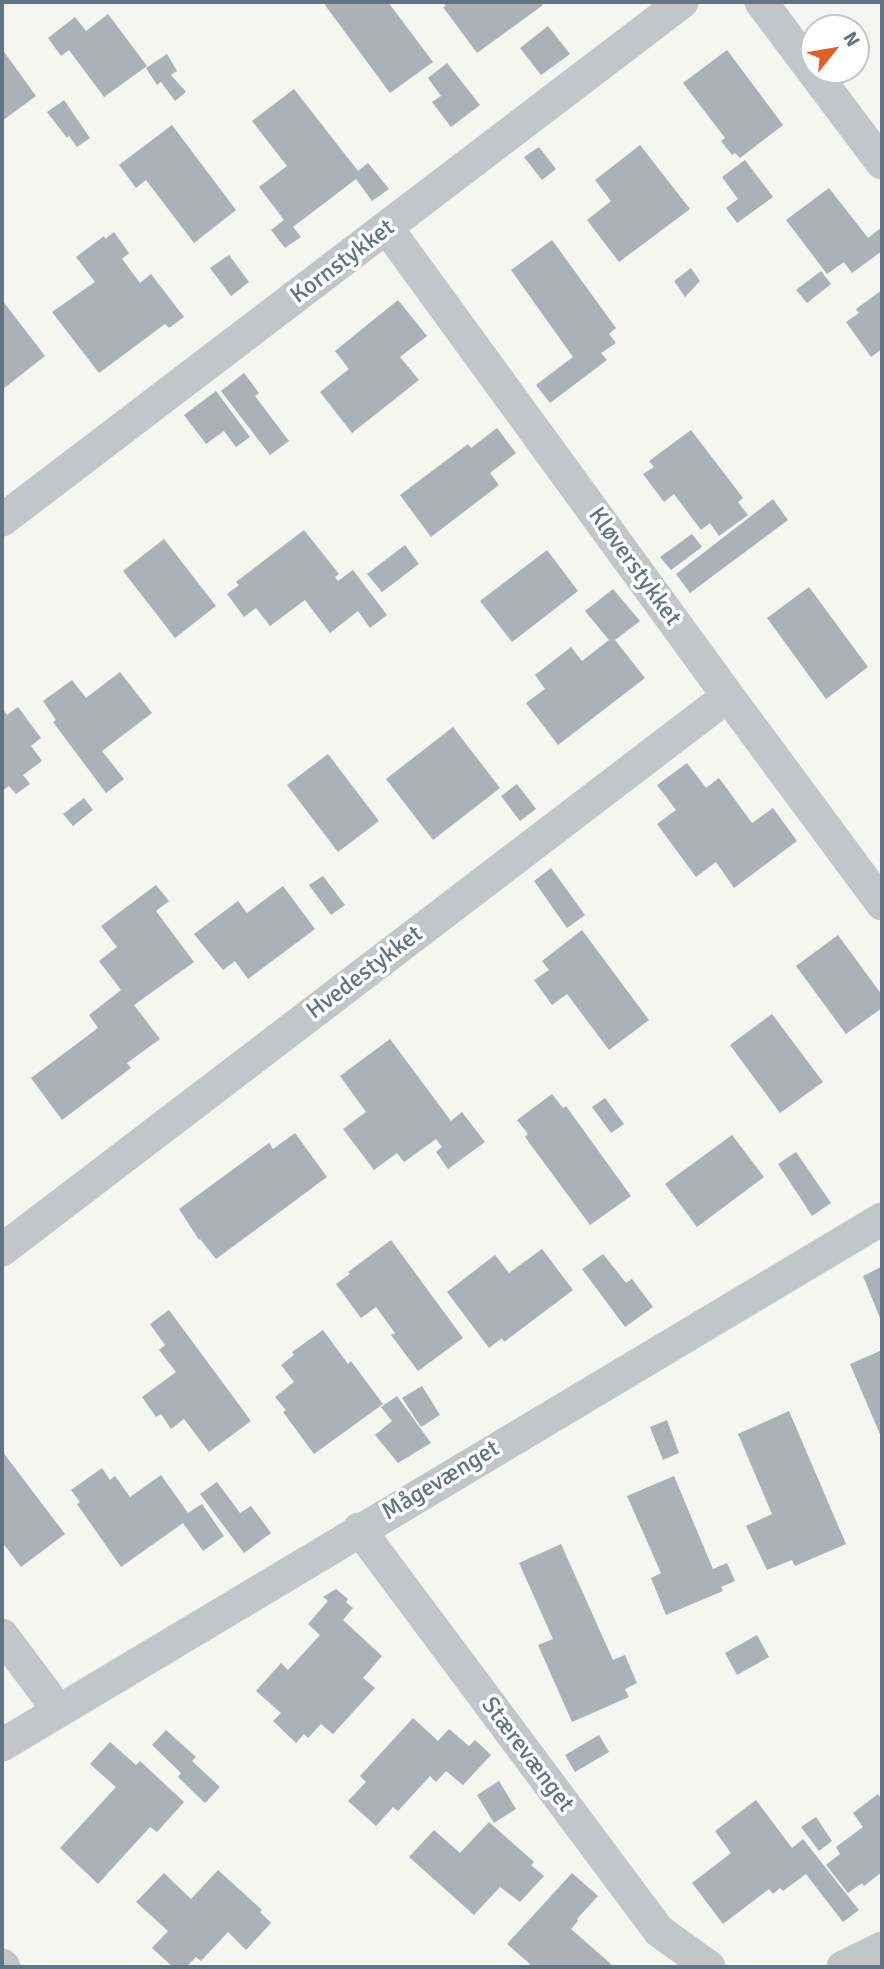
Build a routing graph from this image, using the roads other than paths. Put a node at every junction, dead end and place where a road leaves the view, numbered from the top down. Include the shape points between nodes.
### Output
1 (682, 2) edge
2 (761, 2) edge
3 (882, 163) edge
4 (387, 228) junction
5 (2, 520) edge
6 (727, 696) junction
7 (882, 904) edge
8 (882, 1219) edge
9 (2, 1250) edge
10 (359, 1529) junction
11 (2, 1635) edge
12 (59, 1712) junction
13 (2, 1745) edge
14 (882, 1948) edge
15 (709, 1967) edge
16 (843, 1967) edge

1 - 4 street, Kornstykket
2 - 3 street
4 - 5 street, Kornstykket
4 - 6 street, Kløverstykket
6 - 7 street, Kløverstykket
6 - 9 street, Hvedestykket
8 - 10 street, Mågevænget
10 - 12 street, Mågevænget
10 - 15 street, Stærevænget via 659,1931
11 - 12 street
12 - 13 street, Mågevænget
14 - 16 street

